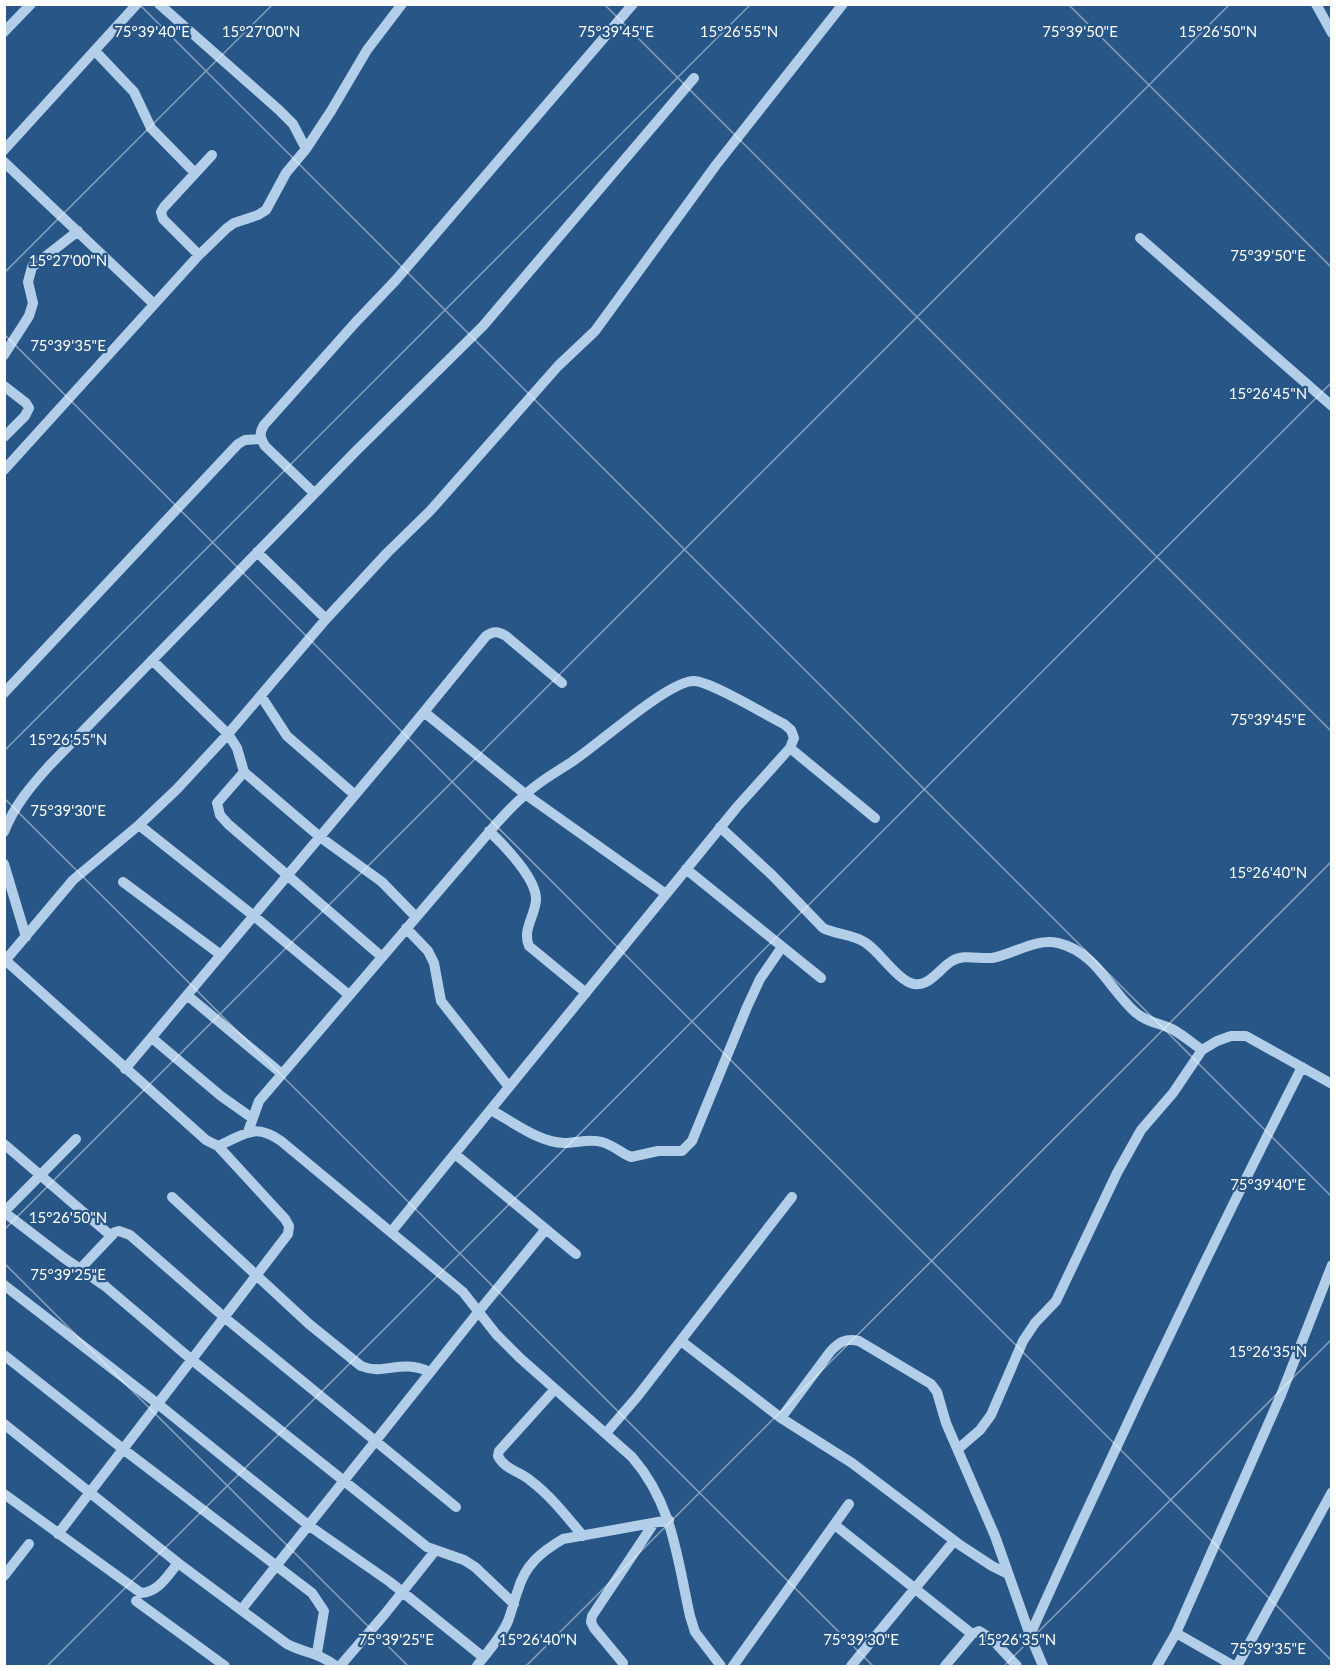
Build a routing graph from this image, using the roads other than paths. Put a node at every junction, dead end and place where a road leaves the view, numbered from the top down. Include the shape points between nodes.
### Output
1 (31, 4) edge
2 (137, 4) edge
3 (159, 4) edge
4 (402, 4) edge
5 (633, 4) edge
6 (843, 4) edge
7 (1316, 4) edge
8 (4, 32) edge
9 (1332, 33) edge
10 (95, 51) junction
11 (694, 78) dead end
12 (306, 149) junction
13 (4, 150) edge
14 (212, 154) dead end
15 (4, 162) edge
16 (195, 173) junction
17 (78, 231) junction
18 (1140, 238) dead end
19 (199, 255) junction
20 (154, 304) junction
21 (4, 356) edge
22 (4, 386) edge
23 (1332, 406) edge
24 (4, 437) edge
25 (260, 439) junction
26 (7, 462) edge
27 (314, 493) junction
28 (257, 552) junction
29 (326, 619) junction
30 (152, 660) junction
31 (562, 684) dead end
32 (4, 693) edge
33 (261, 696) junction
34 (424, 712) junction
35 (228, 734) junction
36 (790, 748) junction
37 (244, 772) junction
38 (525, 794) junction
39 (356, 795) junction
40 (875, 818) dead end
41 (139, 825) junction
42 (720, 827) junction
43 (489, 831) junction
44 (4, 832) edge
45 (320, 837) junction
46 (4, 864) edge
47 (687, 869) junction
48 (288, 875) junction
49 (123, 882) dead end
50 (666, 894) junction
51 (254, 916) junction
52 (416, 917) junction
53 (406, 928) junction
54 (26, 937) junction
55 (782, 946) junction
56 (221, 955) junction
57 (382, 957) junction
58 (5, 960) edge
59 (821, 978) dead end
60 (586, 993) junction
61 (187, 995) junction
62 (349, 995) junction
63 (152, 1038) junction
64 (1202, 1050) junction
65 (1302, 1067) junction
66 (125, 1069) junction
67 (282, 1074) junction
68 (1332, 1084) edge
69 (509, 1087) junction
70 (491, 1110) junction
71 (252, 1118) junction
72 (248, 1132) junction
73 (76, 1139) dead end
74 (4, 1144) edge
75 (218, 1146) junction
76 (455, 1154) junction
77 (40, 1176) junction
78 (172, 1197) dead end
79 (792, 1197) dead end
80 (4, 1212) edge
81 (546, 1229) junction
82 (391, 1232) junction
83 (110, 1235) junction
84 (576, 1254) dead end
85 (1332, 1265) edge
86 (80, 1269) junction
87 (257, 1275) junction
88 (4, 1285) edge
89 (479, 1311) junction
90 (224, 1317) junction
91 (681, 1341) junction
92 (4, 1355) edge
93 (192, 1360) junction
94 (430, 1372) junction
95 (555, 1389) junction
96 (158, 1404) junction
97 (781, 1418) junction
98 (4, 1424) edge
99 (606, 1433) junction
100 (376, 1440) junction
101 (123, 1449) junction
102 (958, 1449) junction
103 (343, 1482) junction
104 (90, 1492) junction
105 (1332, 1492) edge
106 (4, 1494) edge
107 (849, 1504) dead end
108 (456, 1507) dead end
109 (669, 1520) junction
110 (654, 1523) junction
111 (308, 1525) junction
112 (835, 1525) junction
113 (58, 1534) junction
114 (583, 1536) junction
115 (954, 1541) junction
116 (29, 1544) dead end
117 (435, 1551) junction
118 (178, 1563) junction
119 (276, 1566) junction
120 (1008, 1574) junction
121 (4, 1576) edge
122 (916, 1587) junction
123 (402, 1592) junction
124 (136, 1601) dead end
125 (514, 1604) junction
126 (241, 1610) junction
127 (1176, 1633) junction
128 (972, 1634) junction
129 (1030, 1635) junction
130 (321, 1659) edge
131 (480, 1662) edge
132 (623, 1663) dead end
133 (225, 1666) edge
134 (338, 1666) edge
135 (721, 1666) edge
136 (733, 1666) edge
137 (851, 1666) edge
138 (945, 1666) edge
139 (1017, 1666) edge
140 (1041, 1666) edge
141 (1157, 1666) edge
142 (1235, 1666) edge

1 - 8 street
2 - 10 street
3 - 12 street via 279,110 293,124
4 - 12 street via 367,50
5 - 25 street via 395,281 264,425
6 - 29 street via 716,165 596,332 558,366 430,511
7 - 9 street
10 - 13 street
10 - 16 street via 134,92 151,128
11 - 27 street via 483,326
12 - 19 street via 286,173 266,210 227,228
14 - 16 street
15 - 17 street
16 - 19 street via 161,212 163,219
17 - 20 street
17 - 21 street via 32,267 28,282 33,303
18 - 23 street
19 - 20 street
20 - 26 street
22 - 24 street via 29,408
25 - 27 street
25 - 32 street via 245,440 230,452
27 - 28 street
28 - 29 street
28 - 30 street
29 - 33 street
30 - 35 street
30 - 44 street via 29,788
31 - 34 street via 506,636 492,632
33 - 35 street
33 - 39 street via 287,736
34 - 38 street
34 - 39 street
35 - 37 street
35 - 41 street
36 - 38 street via 794,738 784,724 694,681 678,684
36 - 40 street
36 - 42 street
37 - 45 street
37 - 48 street via 220,798 217,809 228,824
38 - 43 street
38 - 50 street
39 - 45 street
41 - 51 street
41 - 54 street via 73,879
42 - 47 street
42 - 64 street via 823,928 868,944 906,981 924,983 956,959 995,957 1035,944 1059,943 1087,957 1143,1019 1172,1030
43 - 52 street
43 - 60 street via 511,852 535,891 526,939 529,946
45 - 48 street
45 - 52 street via 376,877
46 - 54 street
47 - 50 street
47 - 55 street
48 - 51 street
48 - 57 street
49 - 56 street
50 - 60 street
51 - 56 street
51 - 62 street
52 - 53 street
53 - 57 street
53 - 69 street via 434,963 441,1001
54 - 58 street
55 - 59 street
55 - 70 street via 760,979 692,1141 682,1151 631,1157 601,1141 548,1140
56 - 61 street
57 - 62 street
58 - 66 street
60 - 69 street
61 - 63 street
61 - 67 street
62 - 67 street
63 - 66 street
63 - 71 street
64 - 65 street via 1231,1036 1246,1036
64 - 102 street via 1173,1093 1141,1130 1056,1301 1023,1341 991,1415
65 - 68 street
65 - 129 street via 1193,1287
66 - 75 street via 206,1140
67 - 71 street via 259,1101
69 - 70 street
70 - 76 street
71 - 72 street
72 - 75 street
72 - 82 street via 276,1137
73 - 77 street
74 - 77 street
75 - 87 street via 289,1226 288,1234
76 - 81 street
76 - 82 street
77 - 80 street
77 - 83 street
78 - 87 street
79 - 91 street
80 - 86 street
81 - 84 street
81 - 89 street
82 - 89 street via 463,1292
83 - 86 street
83 - 90 street via 119,1231 130,1235
85 - 127 street via 1281,1395
86 - 93 street
87 - 90 street
87 - 94 street via 361,1366 379,1370 407,1365
88 - 96 street
89 - 94 street
89 - 95 street via 504,1342
90 - 93 street
90 - 100 street
91 - 97 street
91 - 99 street
92 - 101 street
93 - 96 street
93 - 103 street
94 - 100 street
95 - 99 street
95 - 114 street via 498,1456 506,1466 542,1490
96 - 101 street
96 - 111 street
97 - 102 street via 830,1352 848,1339 859,1341 931,1384
97 - 115 street via 852,1463
98 - 104 street
99 - 109 street via 647,1474
100 - 103 street
100 - 108 street
101 - 104 street
101 - 119 street
102 - 120 street
103 - 111 street
103 - 117 street
104 - 113 street
104 - 118 street
105 - 142 street
106 - 113 street
107 - 112 street
109 - 110 street
109 - 135 street via 695,1632
110 - 114 street
110 - 132 street via 592,1616 594,1628
111 - 119 street
111 - 123 street
112 - 122 street
112 - 136 street
113 - 118 street via 141,1593 158,1587
114 - 125 street via 563,1539 536,1557 522,1578
115 - 120 street
115 - 122 street
116 - 121 street
117 - 123 street
117 - 125 street via 475,1567
118 - 126 street
119 - 126 street
119 - 130 street via 303,1584 320,1602 324,1611
120 - 129 street
122 - 128 street
122 - 137 street
123 - 131 street
123 - 134 street
124 - 133 street
125 - 131 street via 502,1634
126 - 130 street via 287,1644
127 - 141 street
127 - 142 street
128 - 138 street
128 - 139 street via 987,1634
129 - 140 street
130 - 134 street

